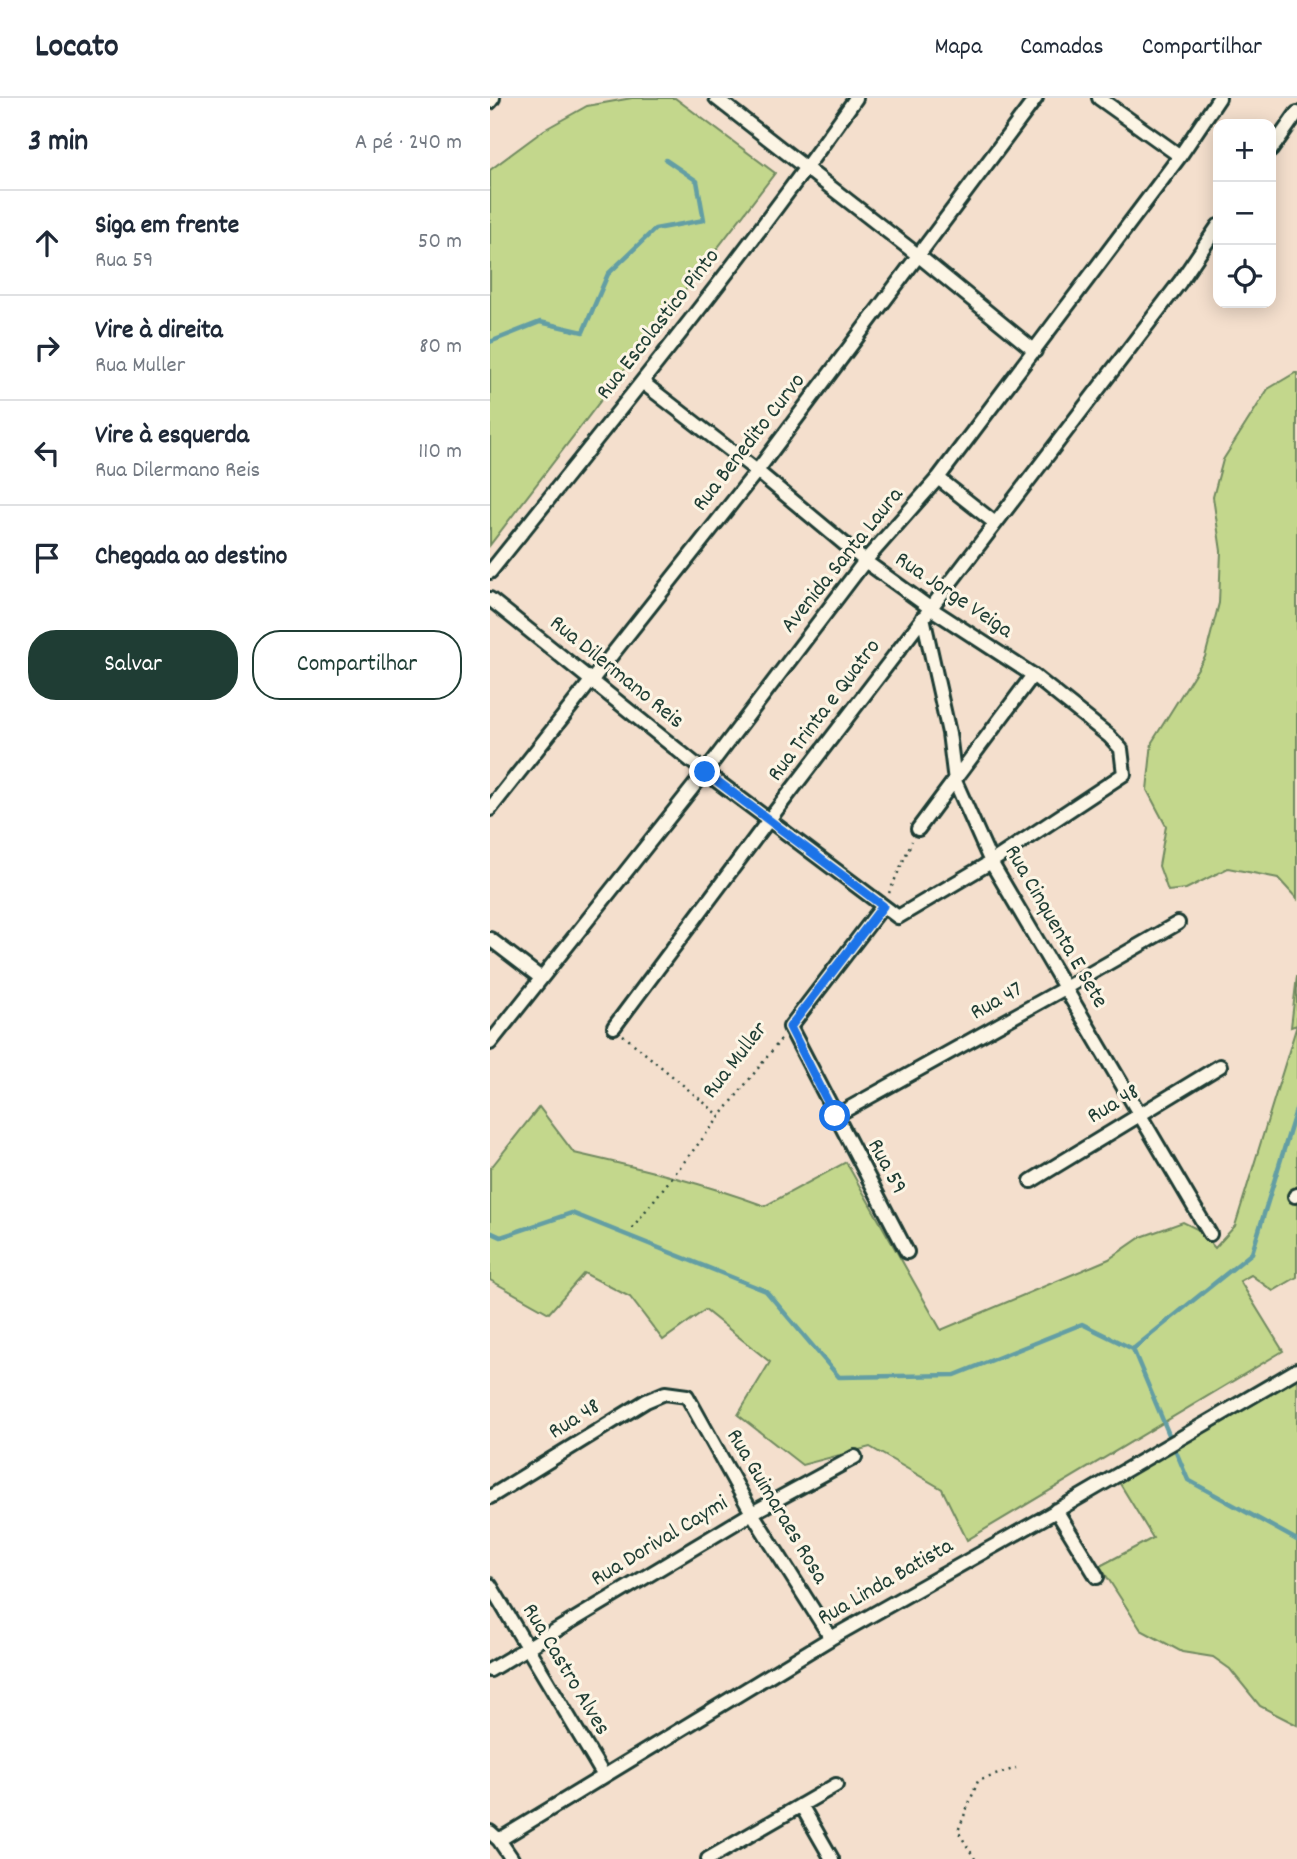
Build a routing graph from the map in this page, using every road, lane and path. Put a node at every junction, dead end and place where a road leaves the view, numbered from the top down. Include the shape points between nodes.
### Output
1 (716, 98) edge
2 (856, 98) edge
3 (1036, 98) edge
4 (1100, 98) edge
5 (1219, 98) edge
6 (1297, 113) edge
7 (1276, 143) edge
8 (1180, 156) junction
9 (807, 168) junction
10 (1213, 233) edge
11 (919, 256) junction
12 (1035, 351) junction
13 (642, 382) junction
14 (757, 471) junction
15 (939, 478) junction
16 (995, 523) junction
17 (865, 561) junction
18 (490, 572) edge
19 (490, 599) edge
20 (926, 612) junction
21 (1033, 676) junction
22 (592, 680) junction
23 (705, 772) junction
24 (955, 781) junction
25 (490, 809) edge
26 (768, 821) junction
27 (918, 829) joint
28 (991, 862) junction
29 (883, 906) junction
30 (1178, 923) dead end
31 (490, 939) edge
32 (541, 978) junction
33 (1065, 988) junction
34 (614, 1027) joint
35 (790, 1027) junction
36 (490, 1043) edge
37 (1220, 1066) dead end
38 (1140, 1113) junction
39 (720, 1116) junction
40 (835, 1116) junction
41 (1031, 1181) dead end
42 (632, 1228) dead end
43 (1210, 1234) dead end
44 (907, 1252) dead end
45 (1297, 1370) edge
46 (687, 1396) joint
47 (855, 1457) dead end
48 (490, 1497) edge
49 (1056, 1510) junction
50 (751, 1513) junction
51 (1097, 1577) dead end
52 (490, 1585) edge
53 (831, 1638) junction
54 (527, 1646) junction
55 (490, 1670) edge
56 (1016, 1769) dead end
57 (604, 1776) junction
58 (836, 1785) dead end
59 (801, 1805) junction
60 (495, 1836) edge
61 (722, 1856) edge
62 (512, 1859) edge
63 (708, 1859) edge
64 (832, 1859) edge
65 (975, 1859) edge

1 - 9 street
2 - 9 street, Rua Escolastico Pinto
3 - 11 street, Rua Benedito Curvo
4 - 8 street
5 - 8 street, Avenida Santa Laura
6 - 7 street
8 - 12 street, Avenida Santa Laura
9 - 11 street
9 - 13 street, Rua Escolastico Pinto
10 - 16 street, Rua Trinta e Quatro
11 - 12 street
11 - 14 street, Rua Benedito Curvo
12 - 15 street, Avenida Santa Laura
13 - 14 street, Rua Jorge Veiga
13 - 18 street, Rua Escolastico Pinto
14 - 17 street, Rua Jorge Veiga
14 - 22 street, Rua Benedito Curvo
15 - 16 street
15 - 17 street, Avenida Santa Laura
16 - 20 street, Rua Trinta e Quatro
17 - 20 street, Rua Jorge Veiga
17 - 23 street, Avenida Santa Laura
19 - 22 street, Rua Dilermano Reis
20 - 21 street, Rua Jorge Veiga
20 - 24 street, Rua Cinquenta E Sete
20 - 26 street, Rua Trinta e Quatro
21 - 24 street
21 - 28 street, Rua Jorge Veiga via 1109,736 1121,749 1125,774
22 - 23 street, Rua Dilermano Reis
22 - 25 street, Rua Benedito Curvo
23 - 26 street, Rua Dilermano Reis
23 - 32 street, Avenida Santa Laura
24 - 27 street
24 - 28 street, Rua Cinquenta E Sete
26 - 29 street, Rua Dilermano Reis
26 - 34 street, Rua Trinta e Quatro
27 - 29 path
28 - 29 street via 898,917
28 - 33 street, Rua Cinquenta E Sete
29 - 35 street, Rua Muller
30 - 33 street, Rua 47
31 - 32 street
32 - 36 street, Avenida Santa Laura
33 - 38 street, Rua Cinquenta E Sete
33 - 40 street, Rua 47
34 - 39 path
35 - 39 path, Rua Muller
35 - 40 street, Rua 59
37 - 38 street, Rua 48
38 - 41 street, Rua 48
38 - 43 street, Rua Cinquenta E Sete
39 - 42 path, Rua Muller
40 - 44 street, Rua 59
45 - 49 street, Rua Linda Batista
46 - 48 street, Rua 48 via 665,1394 646,1401
46 - 50 street, Rua Guimaraes Rosa
47 - 50 street, Rua Dorival Caymi
49 - 51 street
49 - 53 street, Rua Linda Batista
50 - 53 street, Rua Guimaraes Rosa
50 - 54 street, Rua Dorival Caymi
52 - 54 street, Rua Castro Alves
53 - 57 street, Rua Linda Batista
54 - 55 street, Rua Dorival Caymi
54 - 57 street, Rua Castro Alves
56 - 65 path via 978,1781 958,1831
57 - 60 street, Rua Linda Batista
58 - 59 street
59 - 61 street
59 - 64 street
60 - 62 street
61 - 63 street

